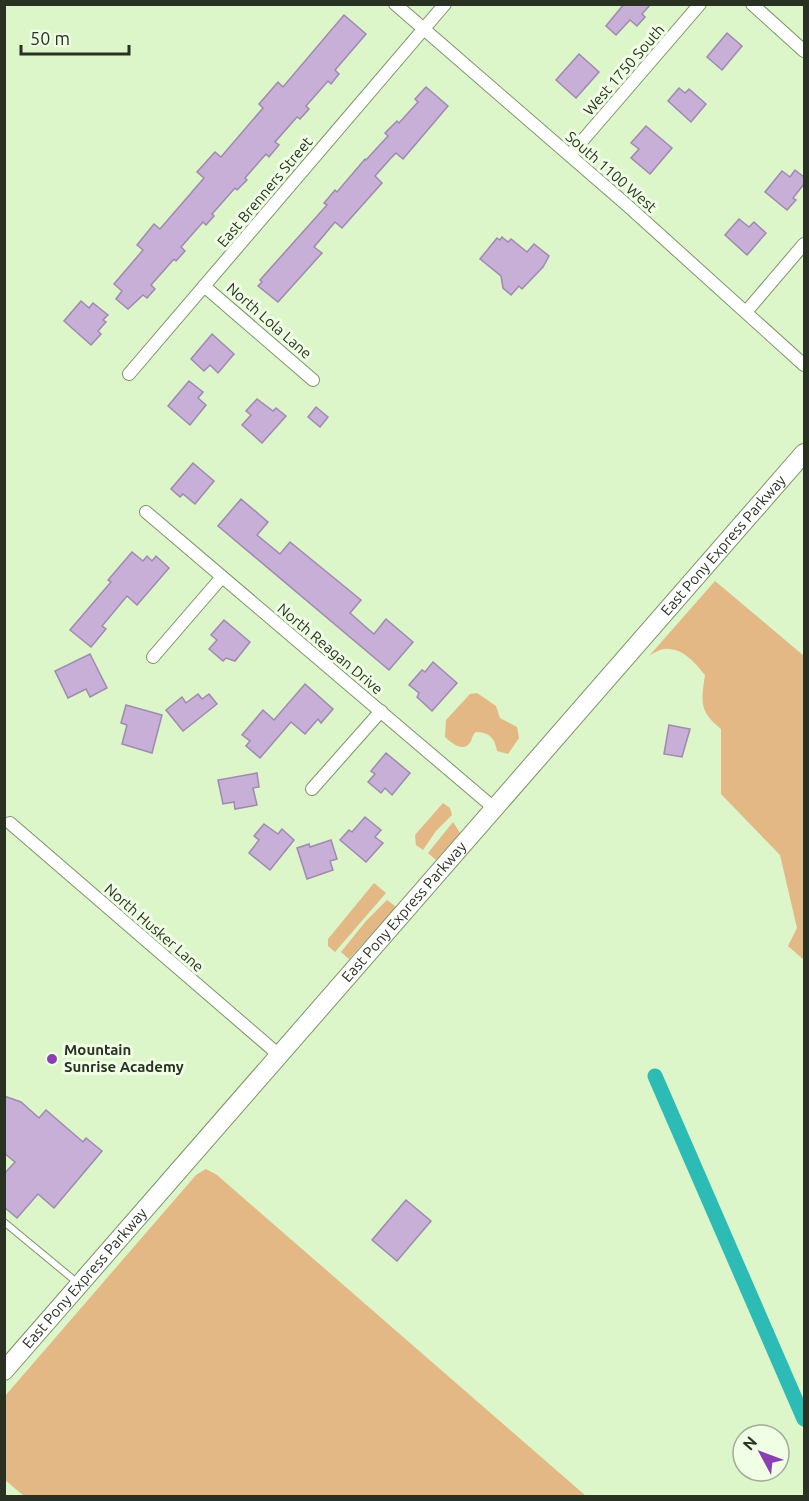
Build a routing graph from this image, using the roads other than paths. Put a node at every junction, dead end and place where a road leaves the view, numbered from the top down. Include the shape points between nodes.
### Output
1 (395, 4) edge
2 (445, 4) edge
3 (700, 4) edge
4 (752, 4) edge
5 (423, 29) junction
6 (804, 51) edge
7 (570, 155) junction
8 (804, 244) edge
9 (204, 286) junction
10 (746, 312) junction
11 (804, 365) edge
12 (129, 374) dead end
13 (314, 380) dead end
14 (804, 453) edge
15 (146, 512) dead end
16 (222, 577) junction
17 (153, 657) dead end
18 (381, 711) junction
19 (312, 789) dead end
20 (494, 808) junction
21 (10, 823) dead end
22 (279, 1054) junction
23 (4, 1222) edge
24 (79, 1285) junction
25 (4, 1371) edge

1 - 5 street, South 1100 West
2 - 5 street, East Brenners Street
3 - 7 street, West 1750 South
4 - 6 street
5 - 7 street, South 1100 West
5 - 9 street, East Brenners Street
7 - 10 street, South 1100 West
8 - 10 street
9 - 12 street, East Brenners Street
9 - 13 street, North Lola Lane
10 - 11 street, South 1100 West
14 - 20 street, East Pony Express Parkway
15 - 16 street, North Reagan Drive
16 - 17 street
16 - 18 street, North Reagan Drive
18 - 19 street
18 - 20 street, North Reagan Drive
20 - 22 street, East Pony Express Parkway
21 - 22 street, North Husker Lane
22 - 24 street, East Pony Express Parkway
23 - 24 lane
24 - 25 street, East Pony Express Parkway

